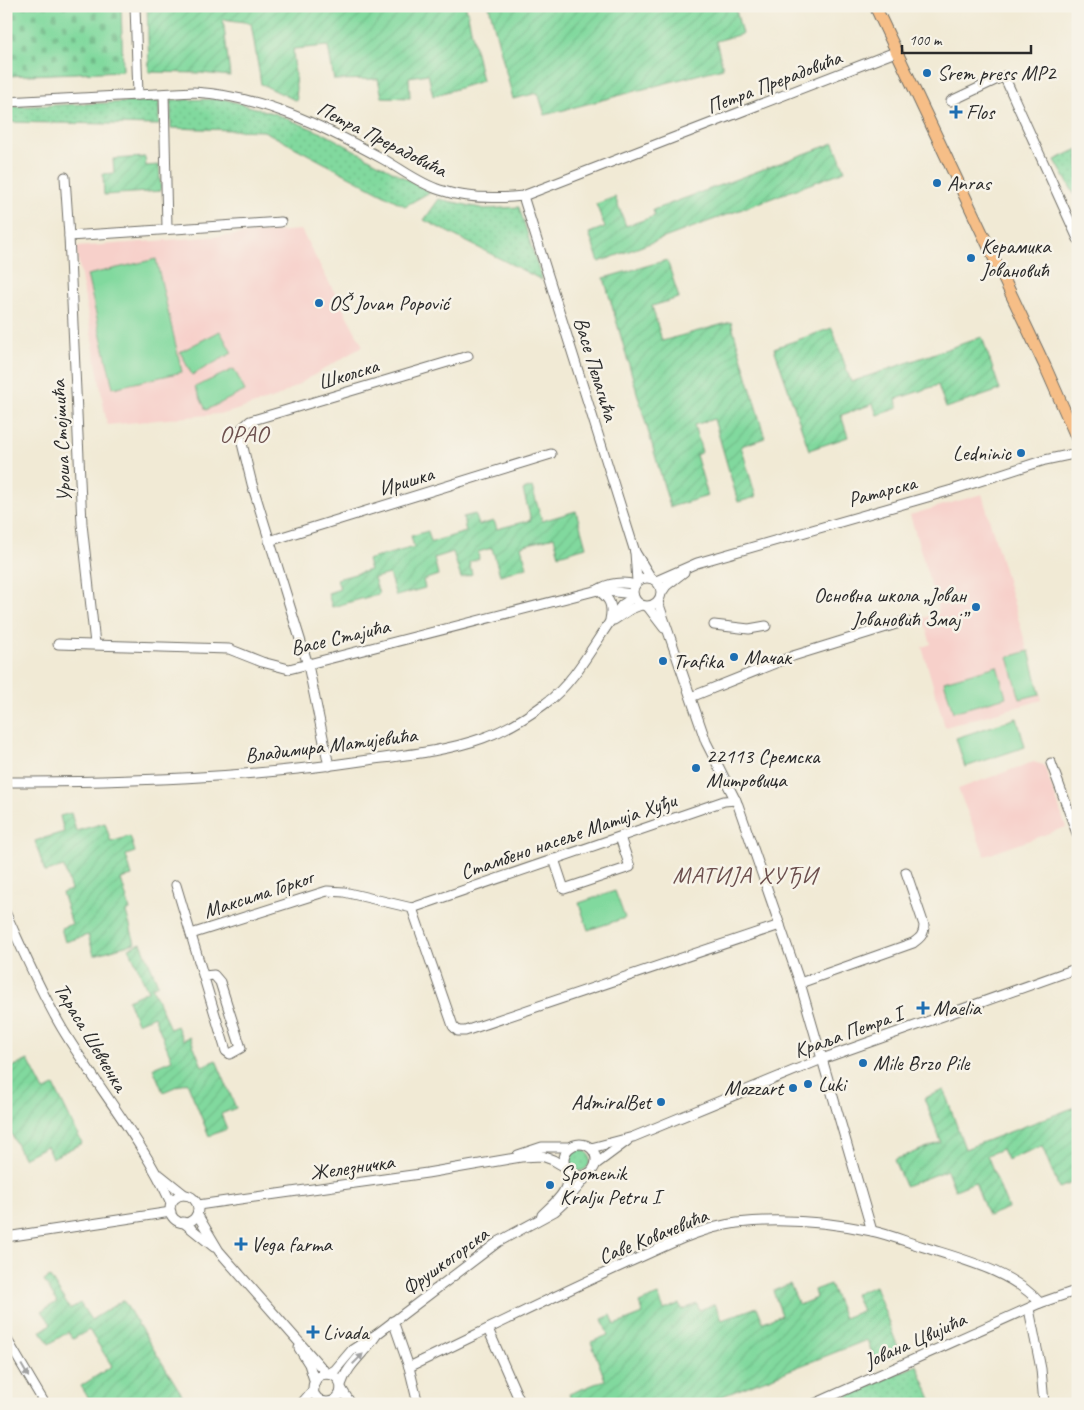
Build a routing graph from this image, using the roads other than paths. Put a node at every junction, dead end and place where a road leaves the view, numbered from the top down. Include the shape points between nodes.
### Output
1 (135, 6) edge
2 (875, 6) edge
3 (898, 52) junction
4 (164, 94) junction
5 (138, 95) junction
6 (951, 101) dead end
7 (6, 102) edge
8 (65, 177) dead end
9 (523, 196) junction
10 (282, 222) dead end
11 (167, 228) junction
12 (69, 236) junction
13 (1078, 239) edge
14 (468, 356) dead end
15 (1078, 441) edge
16 (1078, 453) edge
17 (552, 454) dead end
18 (269, 540) junction
19 (635, 552) junction
20 (696, 563) junction
21 (653, 580) junction
22 (598, 590) junction
23 (635, 590) junction
24 (662, 592) junction
25 (658, 602) junction
26 (645, 606) junction
27 (906, 621) dead end
28 (610, 623) junction
29 (714, 625) dead end
30 (766, 626) dead end
31 (673, 640) junction
32 (58, 644) dead end
33 (95, 644) junction
34 (308, 666) junction
35 (691, 697) junction
36 (1051, 763) dead end
37 (329, 766) junction
38 (6, 782) edge
39 (736, 800) junction
40 (1078, 836) edge
41 (620, 837) junction
42 (554, 859) junction
43 (906, 872) dead end
44 (176, 885) dead end
45 (412, 908) junction
46 (6, 914) edge
47 (780, 925) junction
48 (191, 934) junction
49 (1078, 968) edge
50 (204, 976) junction
51 (800, 984) junction
52 (822, 1059) junction
53 (633, 1137) junction
54 (570, 1147) junction
55 (590, 1148) junction
56 (511, 1159) junction
57 (596, 1164) junction
58 (566, 1169) junction
59 (157, 1172) junction
60 (588, 1175) junction
61 (185, 1195) junction
62 (171, 1207) junction
63 (197, 1210) junction
64 (536, 1220) junction
65 (183, 1222) junction
66 (872, 1231) junction
67 (6, 1236) edge
68 (219, 1251) junction
69 (1078, 1290) edge
70 (1040, 1304) junction
71 (1029, 1309) junction
72 (393, 1321) junction
73 (488, 1329) junction
74 (377, 1334) junction
75 (6, 1338) edge
76 (295, 1341) junction
77 (409, 1367) junction
78 (328, 1374) junction
79 (314, 1386) junction
80 (341, 1387) junction
81 (327, 1402) edge
82 (45, 1404) edge
83 (301, 1404) edge
84 (351, 1404) edge
85 (418, 1404) edge
86 (521, 1404) edge
87 (814, 1404) edge
88 (1044, 1404) edge

1 - 5 street
2 - 3 main road
3 - 9 street, Петра Прерадовића
3 - 15 main road
4 - 5 street, Петра Прерадовића
4 - 9 street, Петра Прерадовића via 222,93 252,100 339,135 438,190 466,197 495,199
4 - 11 street
5 - 7 street, Петра Прерадовића
6 - 13 street via 1004,76
8 - 12 street, Уроша Стојшића
9 - 19 street, Васе Пелагића
10 - 11 street
11 - 12 street
12 - 33 street, Уроша Стојшића via 82,524
14 - 18 street, Школска via 250,421 240,429 240,439
16 - 20 street, Ратарска
17 - 18 street, Иришка
18 - 34 street
19 - 21 street, Васе Пелагића
19 - 23 street, Васе Пелагића
20 - 21 street, Ратарска
20 - 24 street, Ратарска
21 - 23 street via 643,578
21 - 24 street
22 - 23 street, Васе Стајића
22 - 28 street via 611,604
22 - 34 street, Васе Стајића
23 - 26 street
23 - 28 street, Владимира Матијевића
24 - 25 street
25 - 26 street
25 - 31 street
26 - 28 street, Владимира Матијевића via 631,609
26 - 31 street
27 - 35 street via 793,656
28 - 37 street, Владимира Матијевића via 568,681 548,702 505,729 457,744
29 - 30 street via 749,629
31 - 35 street
32 - 33 street, Васе Стајића
33 - 34 street, Васе Стајића via 229,648 279,667
34 - 37 street
35 - 39 street via 706,742
36 - 40 street
37 - 38 street, Владимира Матијевића via 144,779
39 - 41 street, Стамбено насеље Матија Хуђи via 724,801
39 - 47 street
41 - 42 street, Стамбено насеље Матија Хуђи
41 - 42 street via 630,867 564,889
42 - 45 street, Стамбено насеље Матија Хуђи
43 - 51 street via 924,925 924,933 919,939 913,944
44 - 48 street, Максима Горког
45 - 47 street via 453,1026 458,1031
45 - 48 street, Максима Горког via 328,891
46 - 59 street, Тараса Шевченка via 62,1028
47 - 51 street
48 - 50 street, Максима Горког
49 - 52 street, Краља Петра I
50 - 50 street, Максима Горког via 226,1051 230,1054 236,1052 241,1048 220,982 214,975
51 - 52 street
52 - 53 street, Краља Петра I
52 - 66 street
53 - 55 street, Краља Петра I
53 - 57 street, Краља Петра I
54 - 55 street via 578,1144
54 - 56 street, Железничка via 542,1147
54 - 58 street via 564,1154
55 - 57 street
56 - 58 street, Железничка via 542,1156
56 - 63 street, Железничка
57 - 60 street
58 - 60 street via 579,1177
58 - 64 street, Фрушкогорска via 568,1184 563,1193
59 - 61 street, Тараса Шевченка
59 - 62 street, Тараса Шевченка
60 - 64 street, Фрушкогорска via 562,1205
61 - 62 street via 177,1197
61 - 63 street via 193,1198
62 - 65 street via 175,1219
62 - 67 street
63 - 65 street via 191,1220
63 - 68 street
64 - 72 street, Фрушкогорска via 498,1242
65 - 68 street
66 - 70 street, Саве Ковачевића via 958,1258 1005,1277 1024,1287
66 - 73 street, Саве Ковачевића via 772,1221 702,1231 556,1295
68 - 76 street
69 - 70 street, Јована Цвијића
70 - 71 street, Јована Цвијића
71 - 87 street, Јована Цвијића
71 - 88 street
72 - 74 street, Фрушкогорска
72 - 77 street
73 - 77 street, Саве Ковачевића
73 - 86 street
74 - 78 street, Фрушкогорска via 352,1350 336,1370
80 -> 74 street, Фрушкогорска via 344,1376
75 -> 82 street
76 - 78 street
76 - 79 street via 309,1364
77 - 85 street
78 - 79 street via 319,1377
78 - 80 street via 338,1378
79 - 81 street via 317,1396
79 - 83 street
80 - 81 street via 337,1398
80 - 84 street

